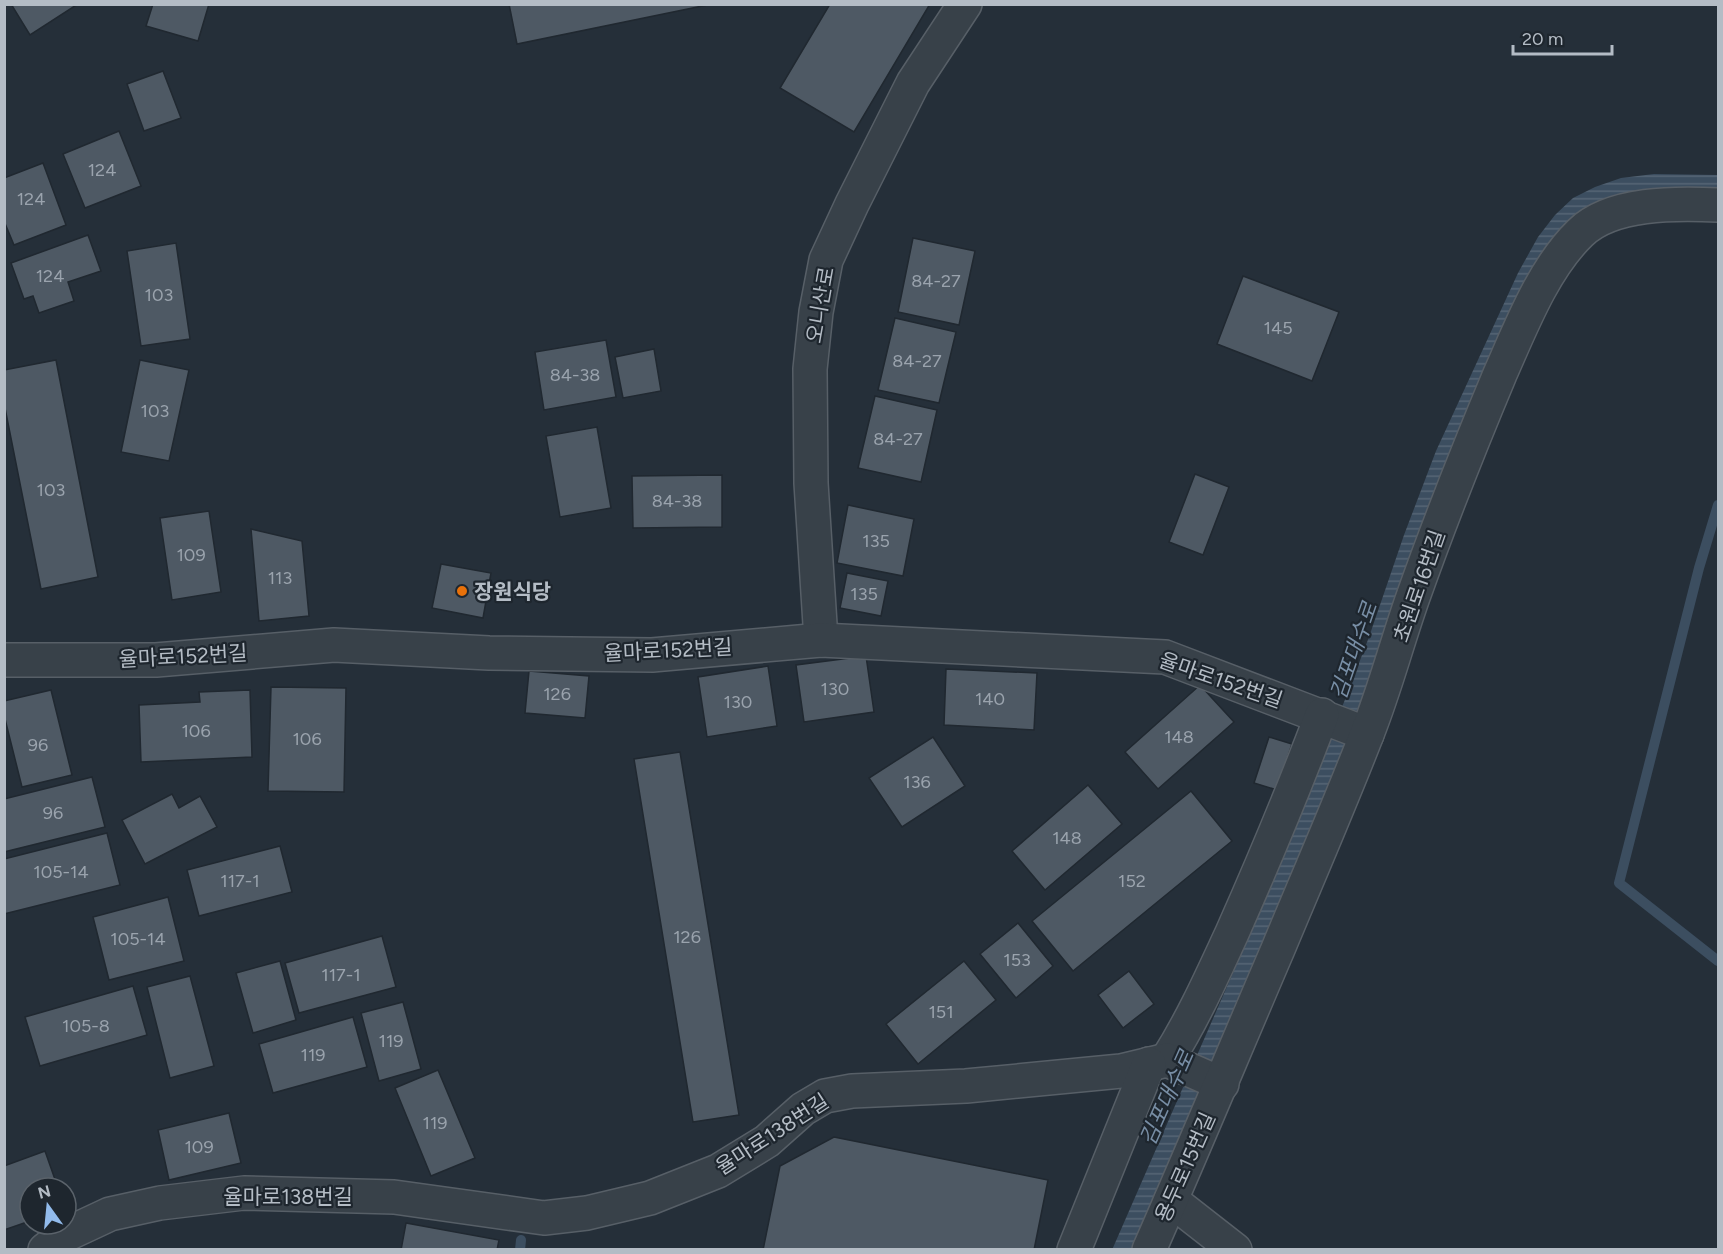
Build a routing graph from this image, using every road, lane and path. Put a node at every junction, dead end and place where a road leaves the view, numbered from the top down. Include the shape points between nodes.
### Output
1 (965, 4) edge
2 (1719, 205) edge
3 (821, 640) junction
4 (4, 660) edge
5 (1322, 716) junction
6 (1367, 734) junction
7 (1158, 1062) junction
8 (1222, 1084) junction
9 (1171, 1200) junction
10 (45, 1250) edge
11 (1074, 1250) edge
12 (1149, 1250) edge
13 (1235, 1250) edge

1 - 3 lane, 오니산로 via 914,83 826,260 810,369 811,483
2 - 6 lane, 초원로16번길 via 1639,207 1611,214 1584,229 1563,250 1512,346 1462,464
3 - 4 lane, 율마로152번길 via 652,655 489,653 333,645 156,660
3 - 5 lane, 율마로152번길 via 1165,657
5 - 6 lane, 율마로152번길
5 - 7 lane via 1290,799 1188,1028
6 - 8 lane, 초원로16번길
7 - 8 lane
7 - 10 lane, 율마로138번길 via 1109,1072 825,1096 803,1109 767,1141 718,1171 650,1198 587,1213 544,1218 394,1197 244,1193 160,1203 110,1214 63,1236
7 - 11 lane
8 - 9 lane, 용두로15번길
9 - 12 lane, 용두로15번길
9 - 13 lane

